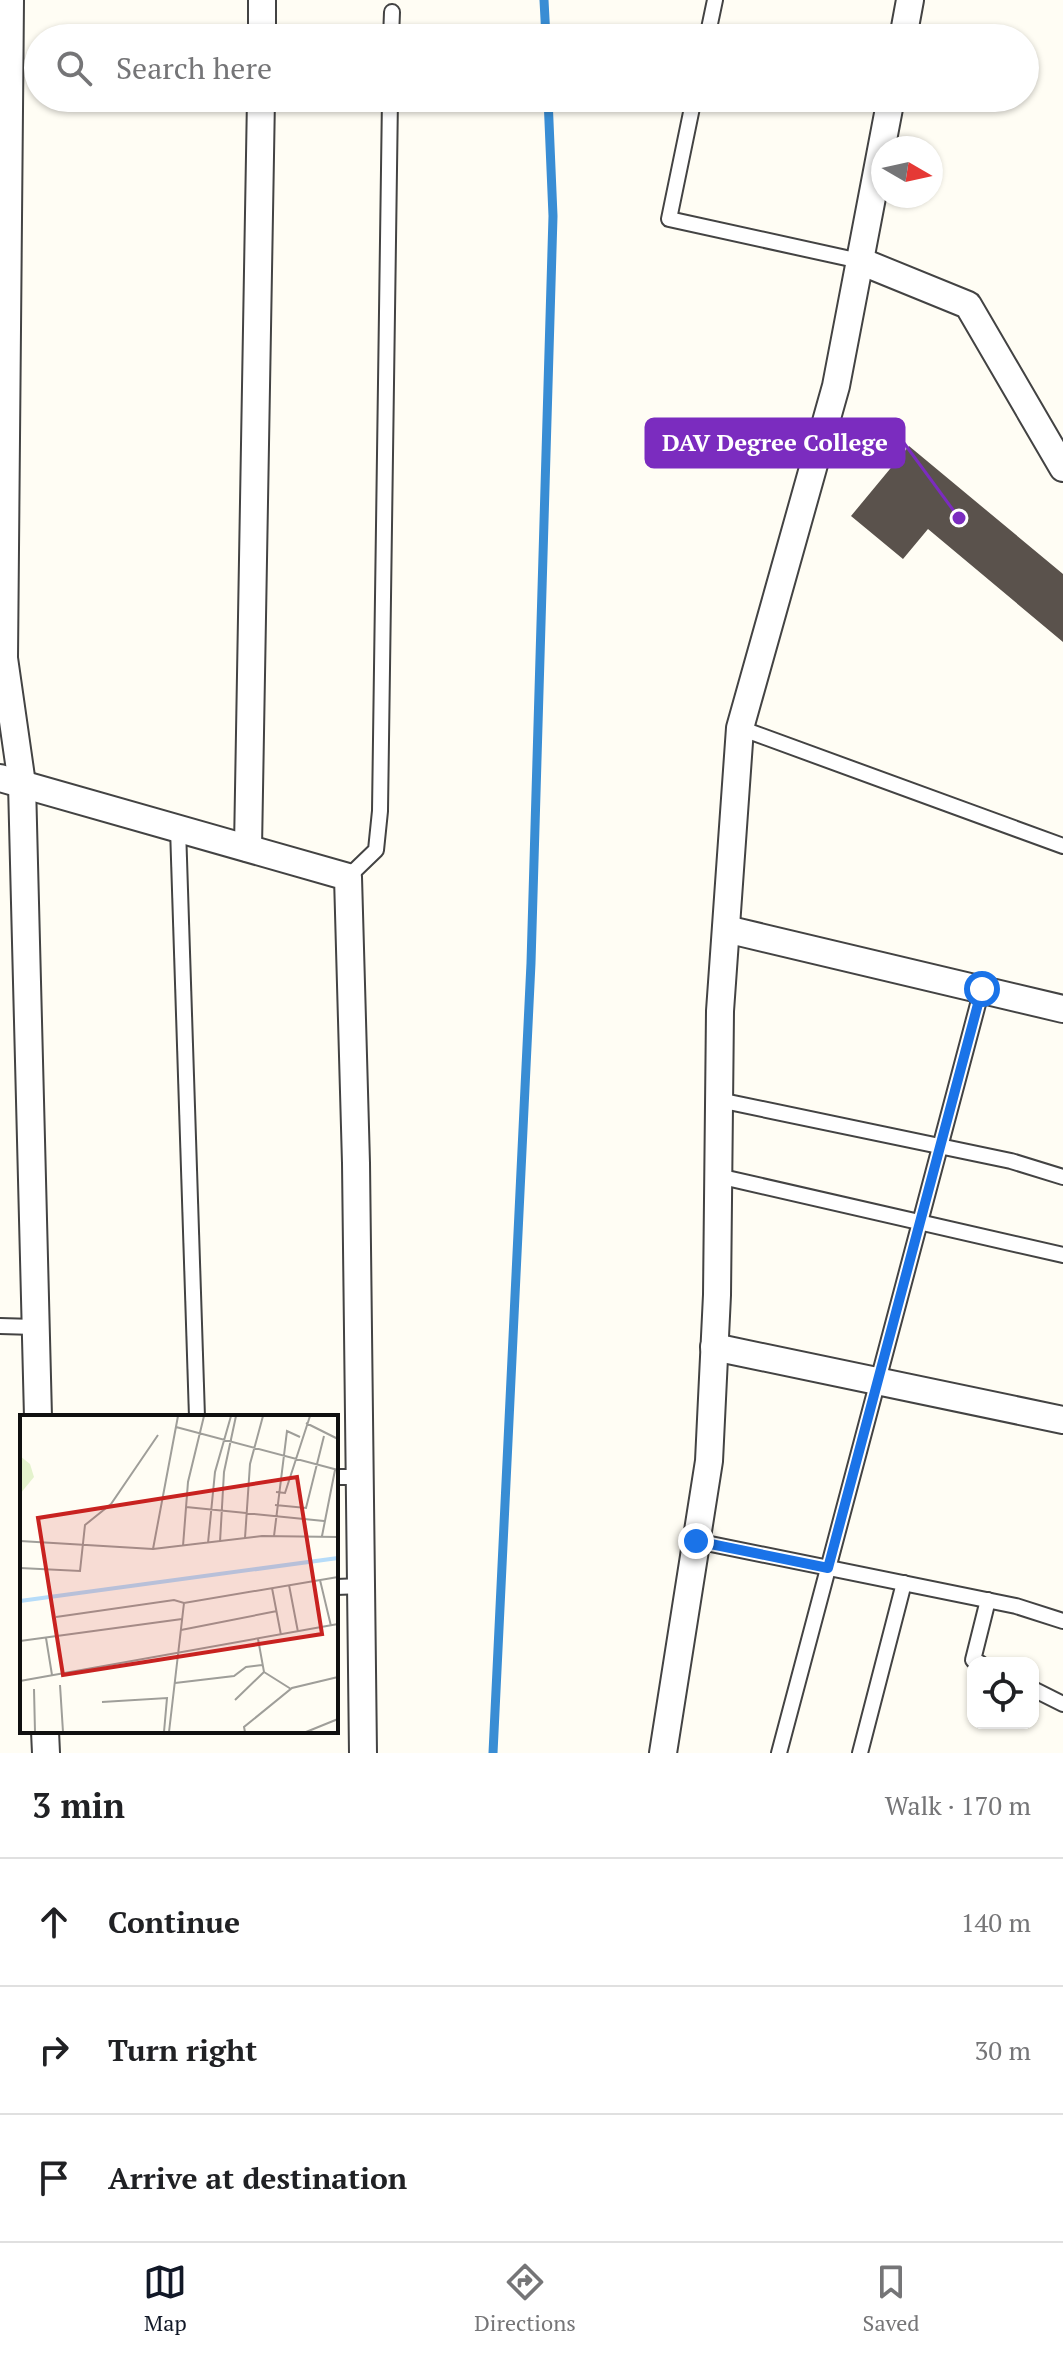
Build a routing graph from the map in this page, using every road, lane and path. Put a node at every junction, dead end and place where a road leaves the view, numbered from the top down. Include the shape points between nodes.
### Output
1 (10, 0) edge
2 (262, 0) edge
3 (715, 0) edge
4 (910, 0) edge
5 (392, 12) dead end
6 (262, 24) edge
7 (392, 24) edge
8 (710, 24) edge
9 (906, 24) edge
10 (261, 112) edge
11 (390, 112) edge
12 (691, 112) edge
13 (888, 112) edge
14 (860, 261) junction
15 (1063, 468) edge
16 (740, 728) junction
17 (11, 781) edge
18 (178, 828) junction
19 (1063, 846) edge
20 (248, 848) junction
21 (348, 877) junction
22 (726, 929) junction
23 (982, 989) junction
24 (1063, 1009) edge
25 (719, 1100) junction
26 (942, 1147) junction
27 (718, 1176) junction
28 (1063, 1177) edge
29 (921, 1222) junction
30 (1063, 1255) edge
31 (0, 1326) edge
32 (35, 1327) junction
33 (714, 1347) junction
34 (878, 1380) junction
35 (38, 1415) edge
36 (197, 1415) edge
37 (1063, 1420) edge
38 (348, 1477) edge
39 (696, 1541) junction
40 (828, 1568) junction
41 (904, 1583) junction
42 (362, 1586) junction
43 (338, 1587) edge
44 (988, 1600) junction
45 (1063, 1621) edge
46 (974, 1657) edge
47 (1039, 1692) edge
48 (1063, 1704) edge
49 (45, 1733) edge
50 (46, 1753) edge
51 (363, 1753) edge
52 (663, 1753) edge
53 (779, 1753) edge
54 (860, 1753) edge

1 - 17 street via 4,658
2 - 6 street
3 - 8 lane
4 - 9 street
5 - 7 lane
10 - 20 street
11 - 21 lane via 380,811 376,850
12 - 14 lane via 669,219
13 - 14 street
14 - 15 street via 968,305
14 - 16 street via 836,386
16 - 19 lane
16 - 22 street
17 - 18 street
17 - 32 street
18 - 20 street
18 - 36 lane
20 - 21 street
21 - 38 street
22 - 23 street
22 - 25 street
23 - 24 street
23 - 26 lane
25 - 26 lane
25 - 27 street
26 - 28 lane
26 - 29 lane
27 - 29 lane
27 - 33 street
29 - 30 lane
29 - 34 lane
31 - 32 lane
32 - 35 street
33 - 34 street
33 - 39 street via 709,1461
34 - 37 street
34 - 40 lane
38 - 42 street
39 - 40 lane
39 - 52 street
40 - 41 lane
40 - 53 lane
41 - 44 lane
41 - 54 lane
42 - 43 lane
42 - 51 street
44 - 45 lane
44 - 46 lane
47 - 48 lane
49 - 50 street

